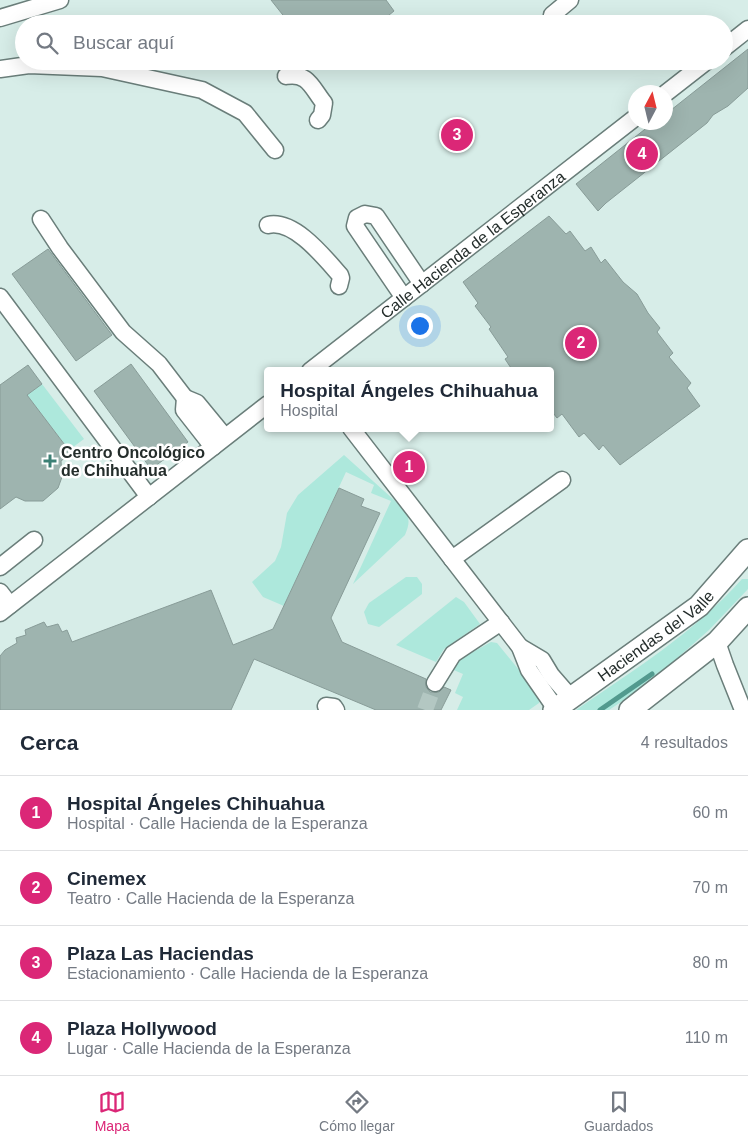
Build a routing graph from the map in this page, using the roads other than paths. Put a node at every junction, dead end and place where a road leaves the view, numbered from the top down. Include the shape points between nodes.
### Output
1 (60, 0) edge
2 (570, 0) edge
3 (552, 15) dead end
4 (0, 18) edge
5 (748, 29) edge
6 (733, 41) edge
7 (15, 67) edge
8 (0, 69) edge
9 (111, 70) edge
10 (696, 70) edge
11 (286, 76) dead end
12 (673, 88) edge
13 (318, 120) dead end
14 (628, 123) edge
15 (275, 150) dead end
16 (41, 219) dead end
17 (268, 225) dead end
18 (391, 239) junction
19 (372, 252) junction
20 (422, 284) junction
21 (338, 286) dead end
22 (0, 297) edge
23 (404, 298) junction
24 (315, 367) edge
25 (264, 407) edge
26 (354, 432) edge
27 (219, 442) junction
28 (562, 480) dead end
29 (149, 497) junction
30 (34, 540) dead end
31 (748, 550) edge
32 (452, 559) junction
33 (0, 567) edge
34 (0, 592) edge
35 (748, 608) edge
36 (5, 609) edge
37 (501, 622) junction
38 (717, 642) junction
39 (435, 683) tunnel mouth
40 (560, 706) edge
41 (630, 710) edge
42 (743, 710) edge

1 - 4 street
2 - 3 street
5 - 6 street
7 - 8 street
9 - 15 street via 202,90 244,113
10 - 12 street
11 - 13 street via 304,77 324,103
14 - 20 street, Calle Hacienda de la Esperanza
16 - 27 street via 124,332 159,364 185,398 197,403 201,420
17 - 21 street via 287,226 318,249 340,274
18 - 19 street
18 - 19 street via 376,216 365,214 357,218 355,226
18 - 20 street
19 - 23 street
20 - 23 street, Calle Hacienda de la Esperanza
22 - 29 street
23 - 24 street, Calle Hacienda de la Esperanza
25 - 27 street
26 - 32 street
27 - 29 street
28 - 32 street
29 - 36 street
30 - 33 street
31 - 40 main road, Haciendas del Valle via 699,606
32 - 37 street
34 - 36 street
35 - 38 main road
37 - 39 street via 453,654
37 - 40 street via 520,647 542,660 551,675
38 - 41 main road
38 - 42 street

